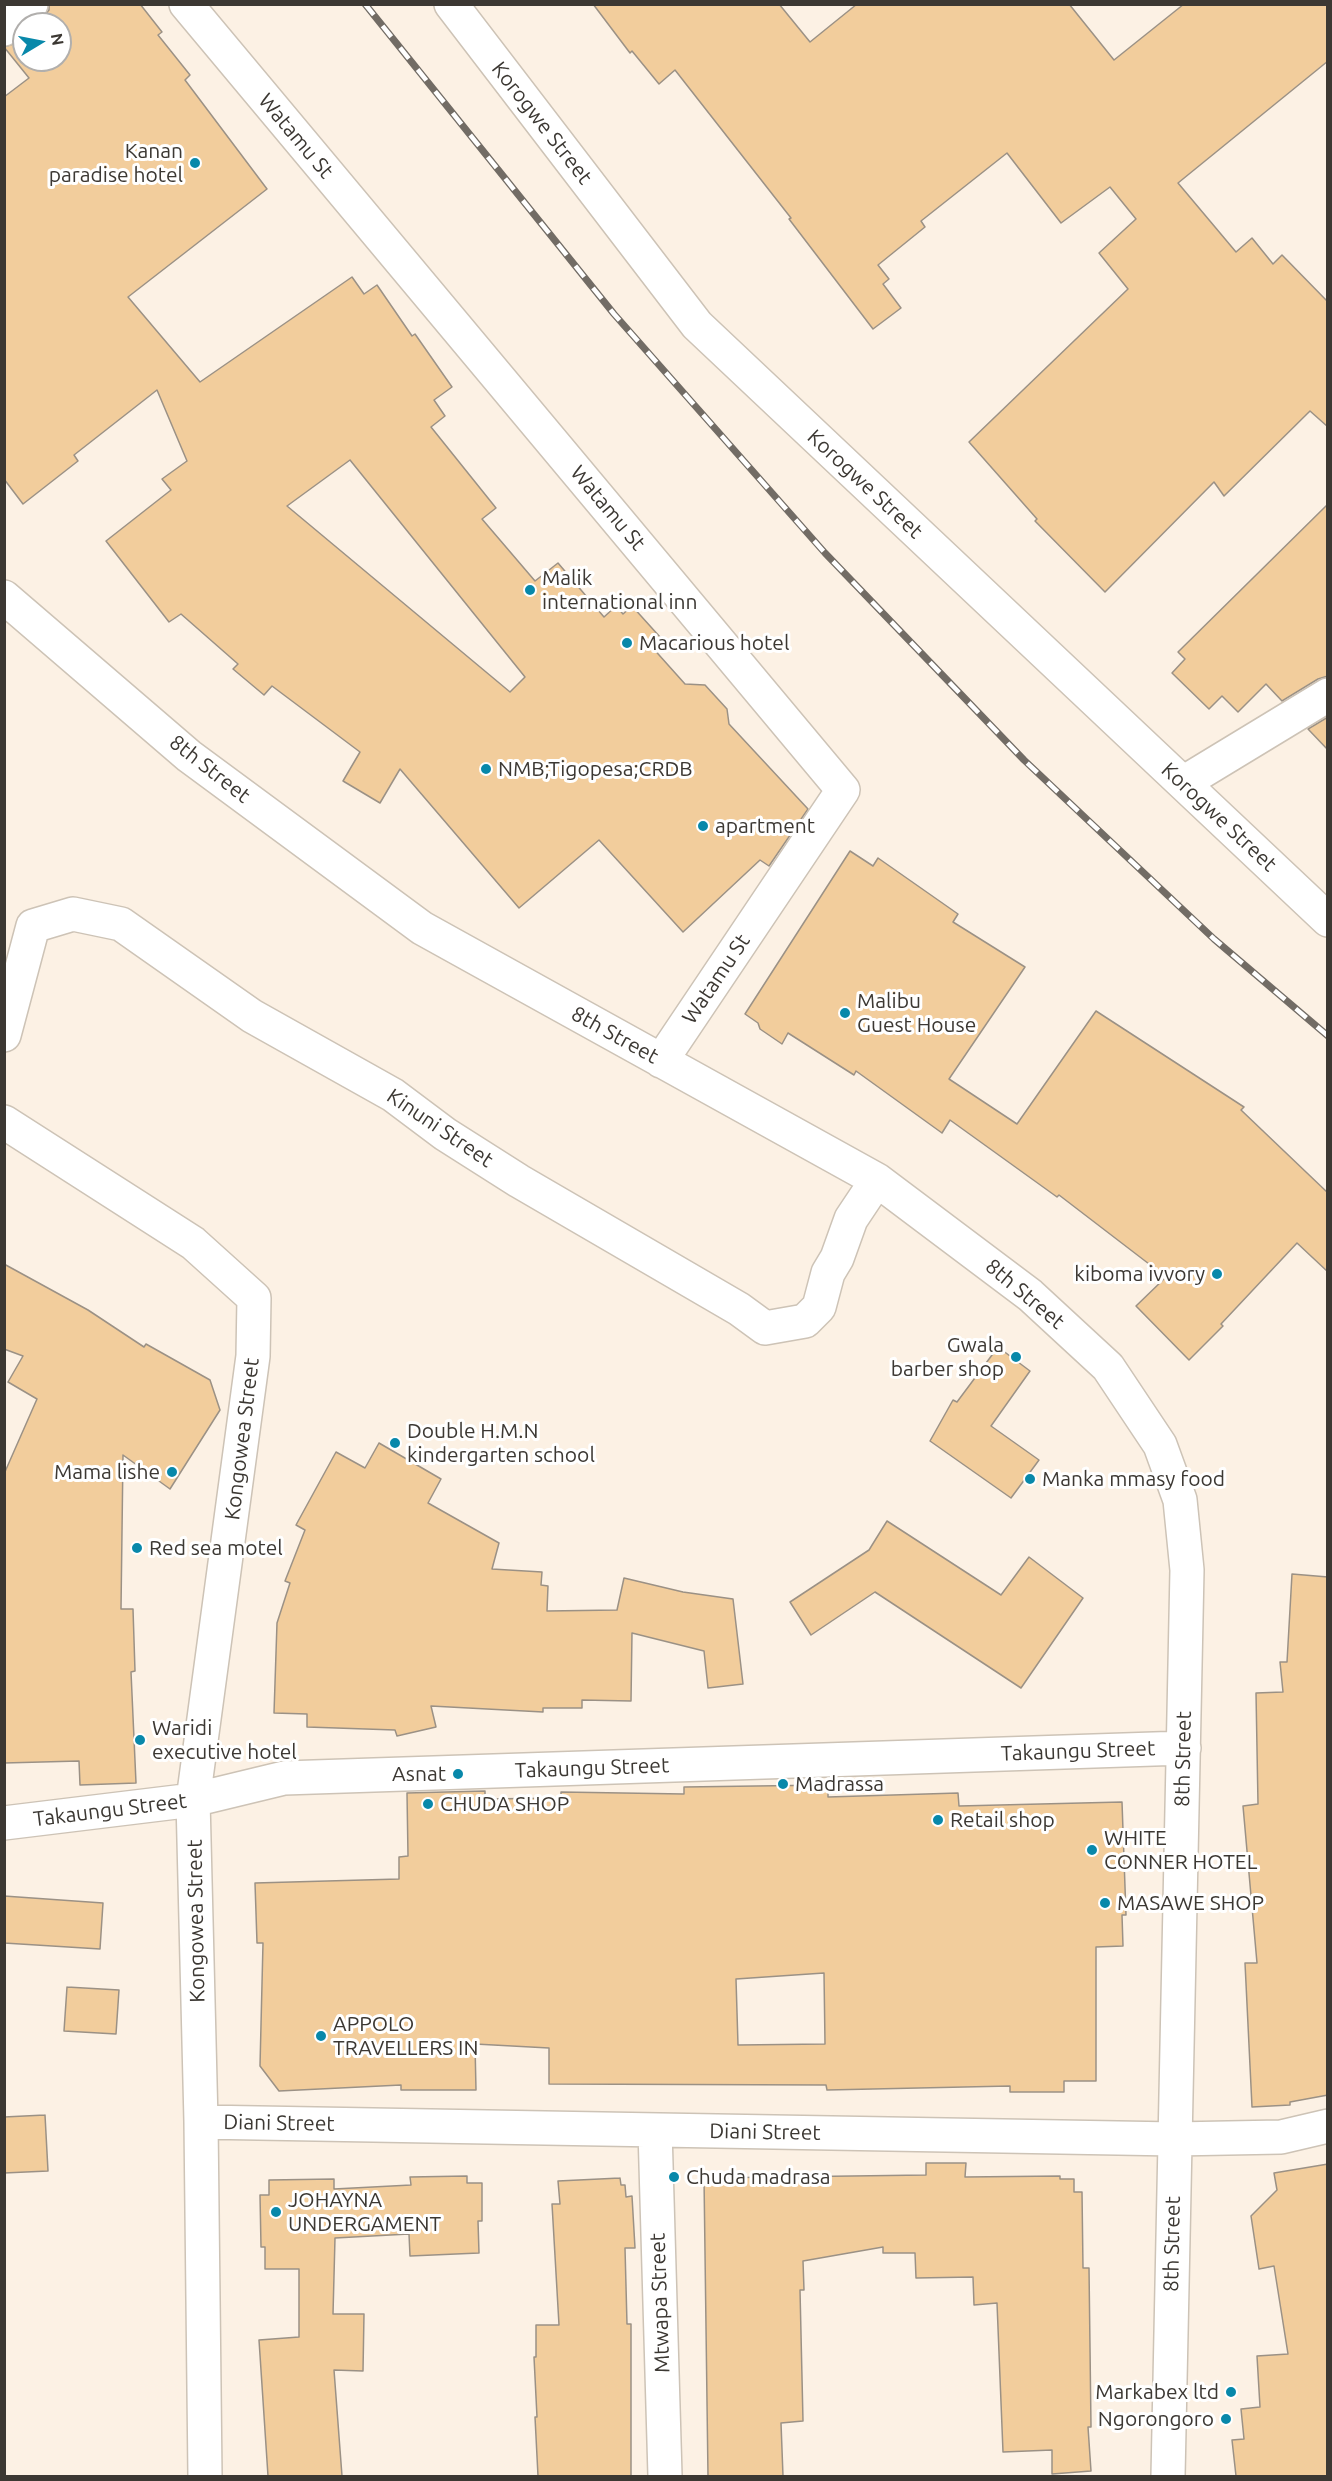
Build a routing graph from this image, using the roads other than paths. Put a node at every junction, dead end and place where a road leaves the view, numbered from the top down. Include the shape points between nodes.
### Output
1 (31, 4) edge
2 (186, 4) edge
3 (451, 4) edge
4 (4, 29) edge
5 (4, 597) edge
6 (1328, 695) edge
7 (1182, 783) junction
8 (1328, 920) edge
9 (4, 1035) edge
10 (661, 1061) junction
11 (4, 1122) edge
12 (877, 1180) junction
13 (1184, 1748) junction
14 (193, 1800) junction
15 (4, 1823) edge
16 (201, 2122) junction
17 (1328, 2126) edge
18 (655, 2130) junction
19 (1175, 2139) junction
20 (205, 2476) edge
21 (665, 2476) edge
22 (1168, 2476) edge

1 - 4 street
2 - 10 street, Watamu St via 843,790
3 - 7 street, Korogwe Street via 697,325
5 - 10 street, 8th Street via 189,756 422,928
6 - 7 street
7 - 8 street, Korogwe Street
9 - 12 street, Kinuni Street via 33,926 73,914 121,924 252,1016 393,1095 464,1146 765,1328 805,1321 819,1307 828,1273 851,1219
10 - 12 street, 8th Street
11 - 14 street, Kongowea Street via 193,1243 254,1298 253,1356
12 - 13 street, 8th Street via 1030,1295 1108,1367 1160,1445 1180,1500 1187,1570
13 - 14 street, Takaungu Street via 284,1778
13 - 19 street, 8th Street
14 - 15 street, Takaungu Street
14 - 16 street, Kongowea Street
16 - 18 street, Diani Street
16 - 20 street, Kongowea Street
17 - 19 street, Diani Street via 1281,2137
18 - 19 street, Diani Street
18 - 21 street, Mtwapa Street
19 - 22 street, 8th Street

